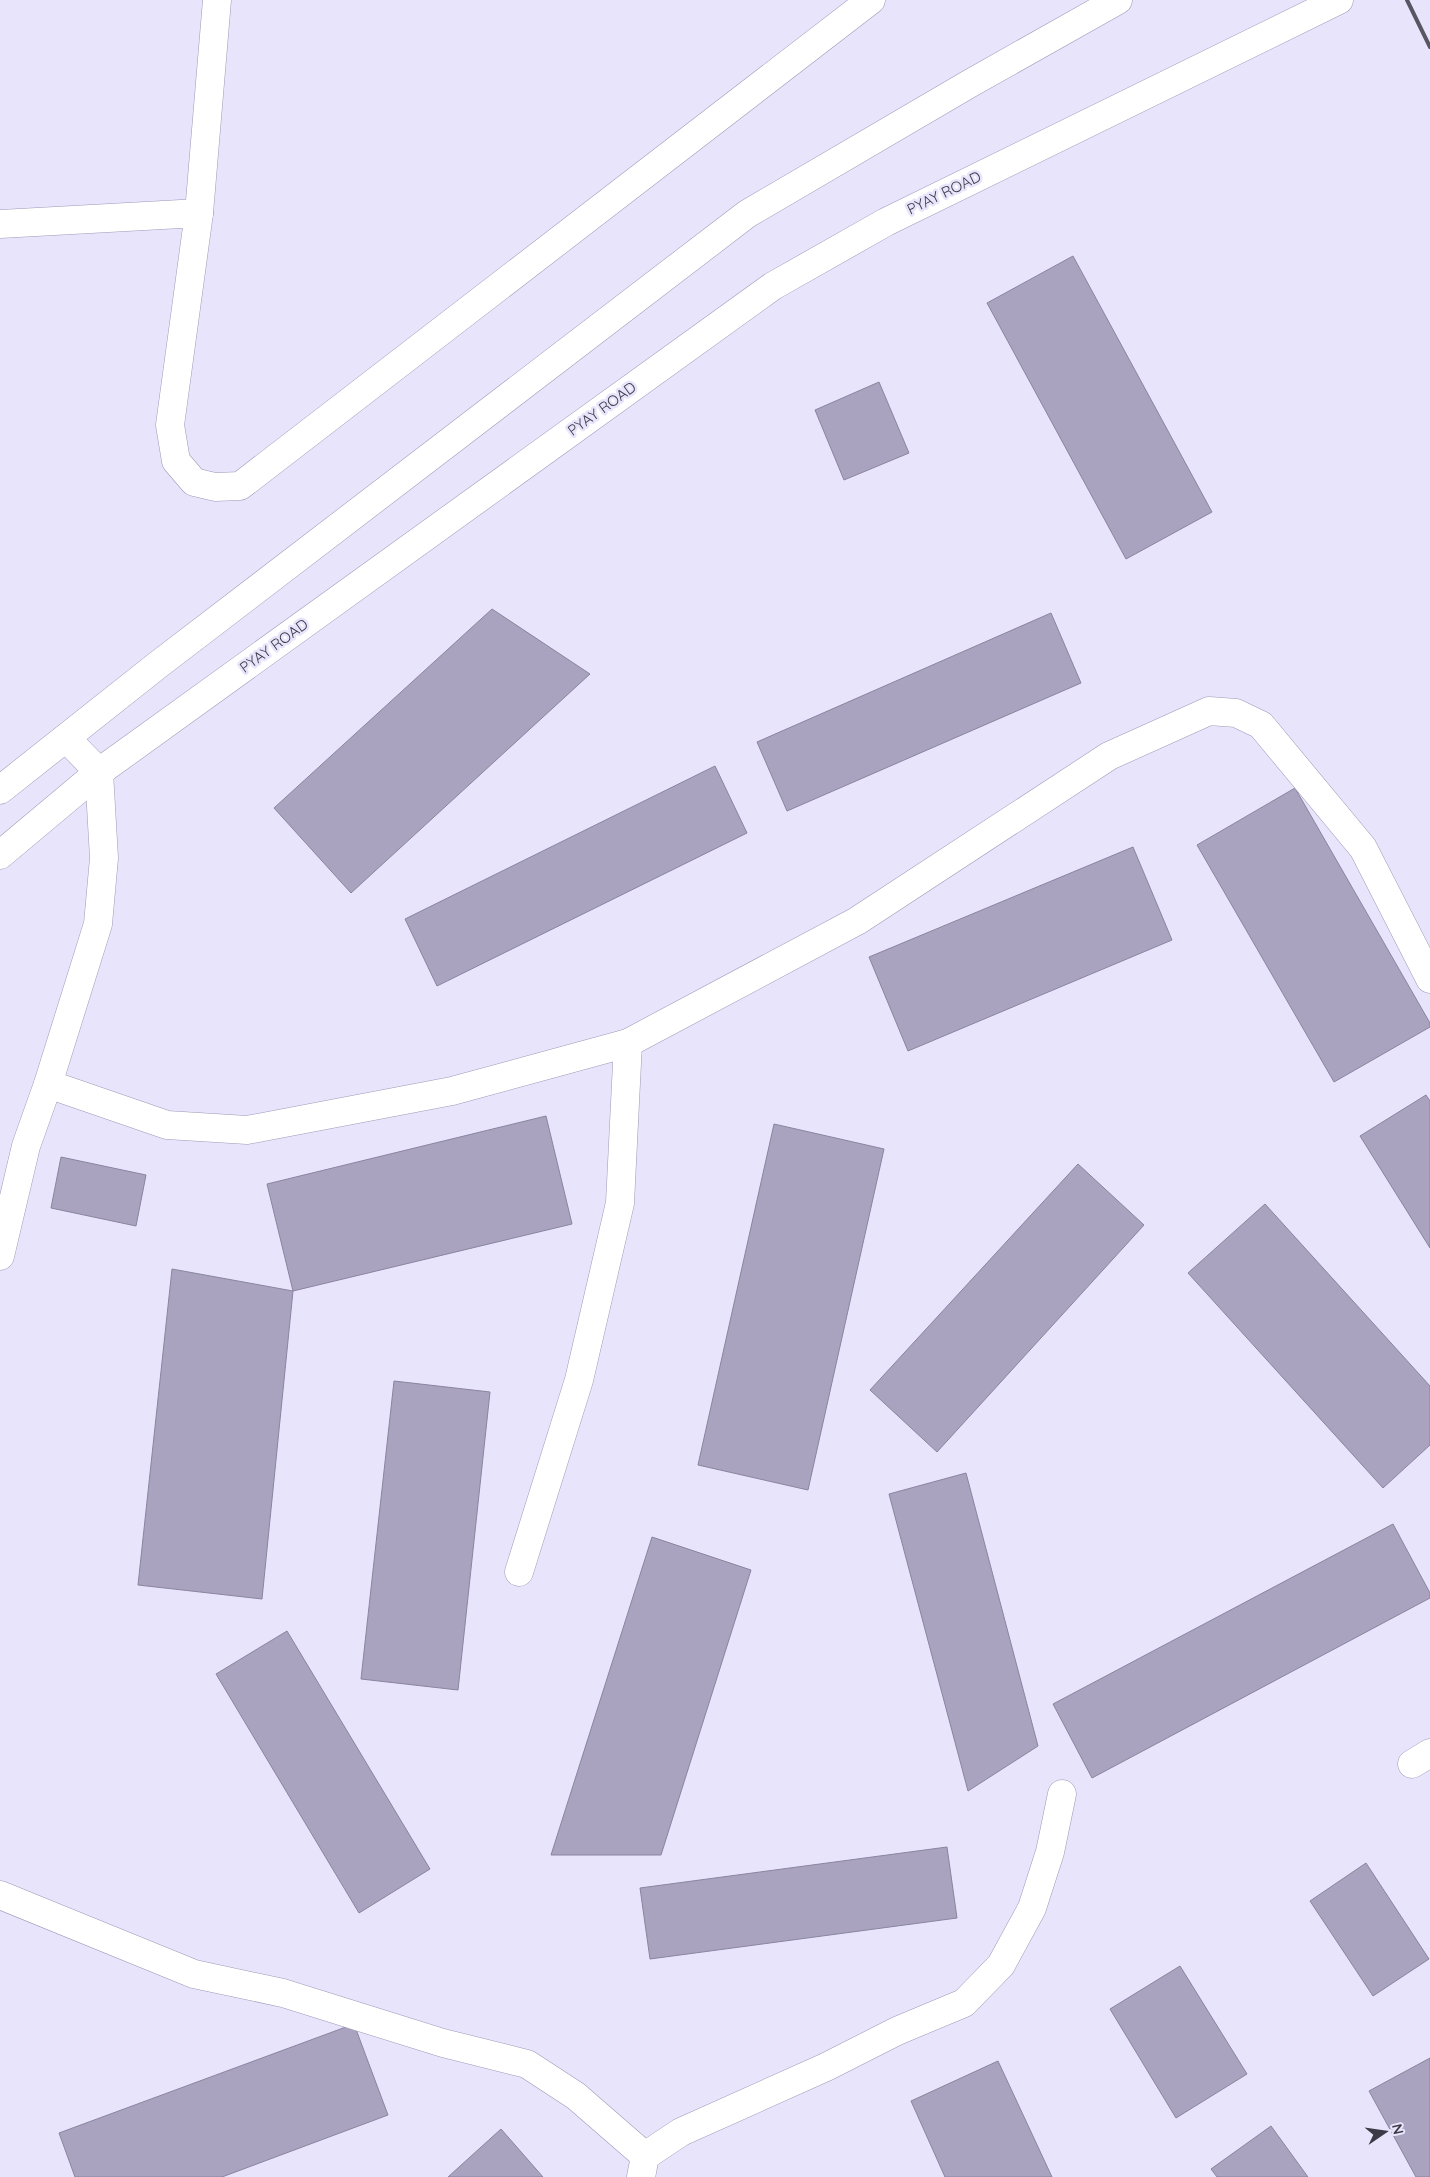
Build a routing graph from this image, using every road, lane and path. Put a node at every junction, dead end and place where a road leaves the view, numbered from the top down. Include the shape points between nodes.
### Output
1 (217, 0) edge
2 (871, 0) edge
3 (1118, 0) edge
4 (1339, 0) edge
5 (199, 213) junction
6 (0, 224) edge
7 (66, 738) junction
8 (99, 772) junction
9 (0, 790) edge
10 (0, 855) edge
11 (1430, 978) edge
12 (628, 1043) junction
13 (48, 1084) junction
14 (0, 1256) edge
15 (519, 1572) dead end
16 (1062, 1794) dead end
17 (0, 1895) edge
18 (643, 2166) edge

1 - 5 main road
2 - 5 main road via 240,486 215,488 194,482 176,461 170,425
3 - 7 main road via 747,214
4 - 8 main road, PYAY ROAD via 886,222 772,286
5 - 6 main road
7 - 8 main road
7 - 9 main road
8 - 10 main road, PYAY ROAD
8 - 13 main road via 104,858 98,924
11 - 12 main road via 1363,848 1261,725 1236,713 1209,711 1109,756 856,921
12 - 13 main road via 452,1091 247,1130 166,1125
12 - 15 main road via 620,1204 579,1380
13 - 14 main road via 26,1146
16 - 18 main road via 1050,1852 1032,1908 1001,1965 964,2004 896,2031 681,2132
17 - 18 main road via 194,1974 283,1994 442,2043 527,2064 576,2096

